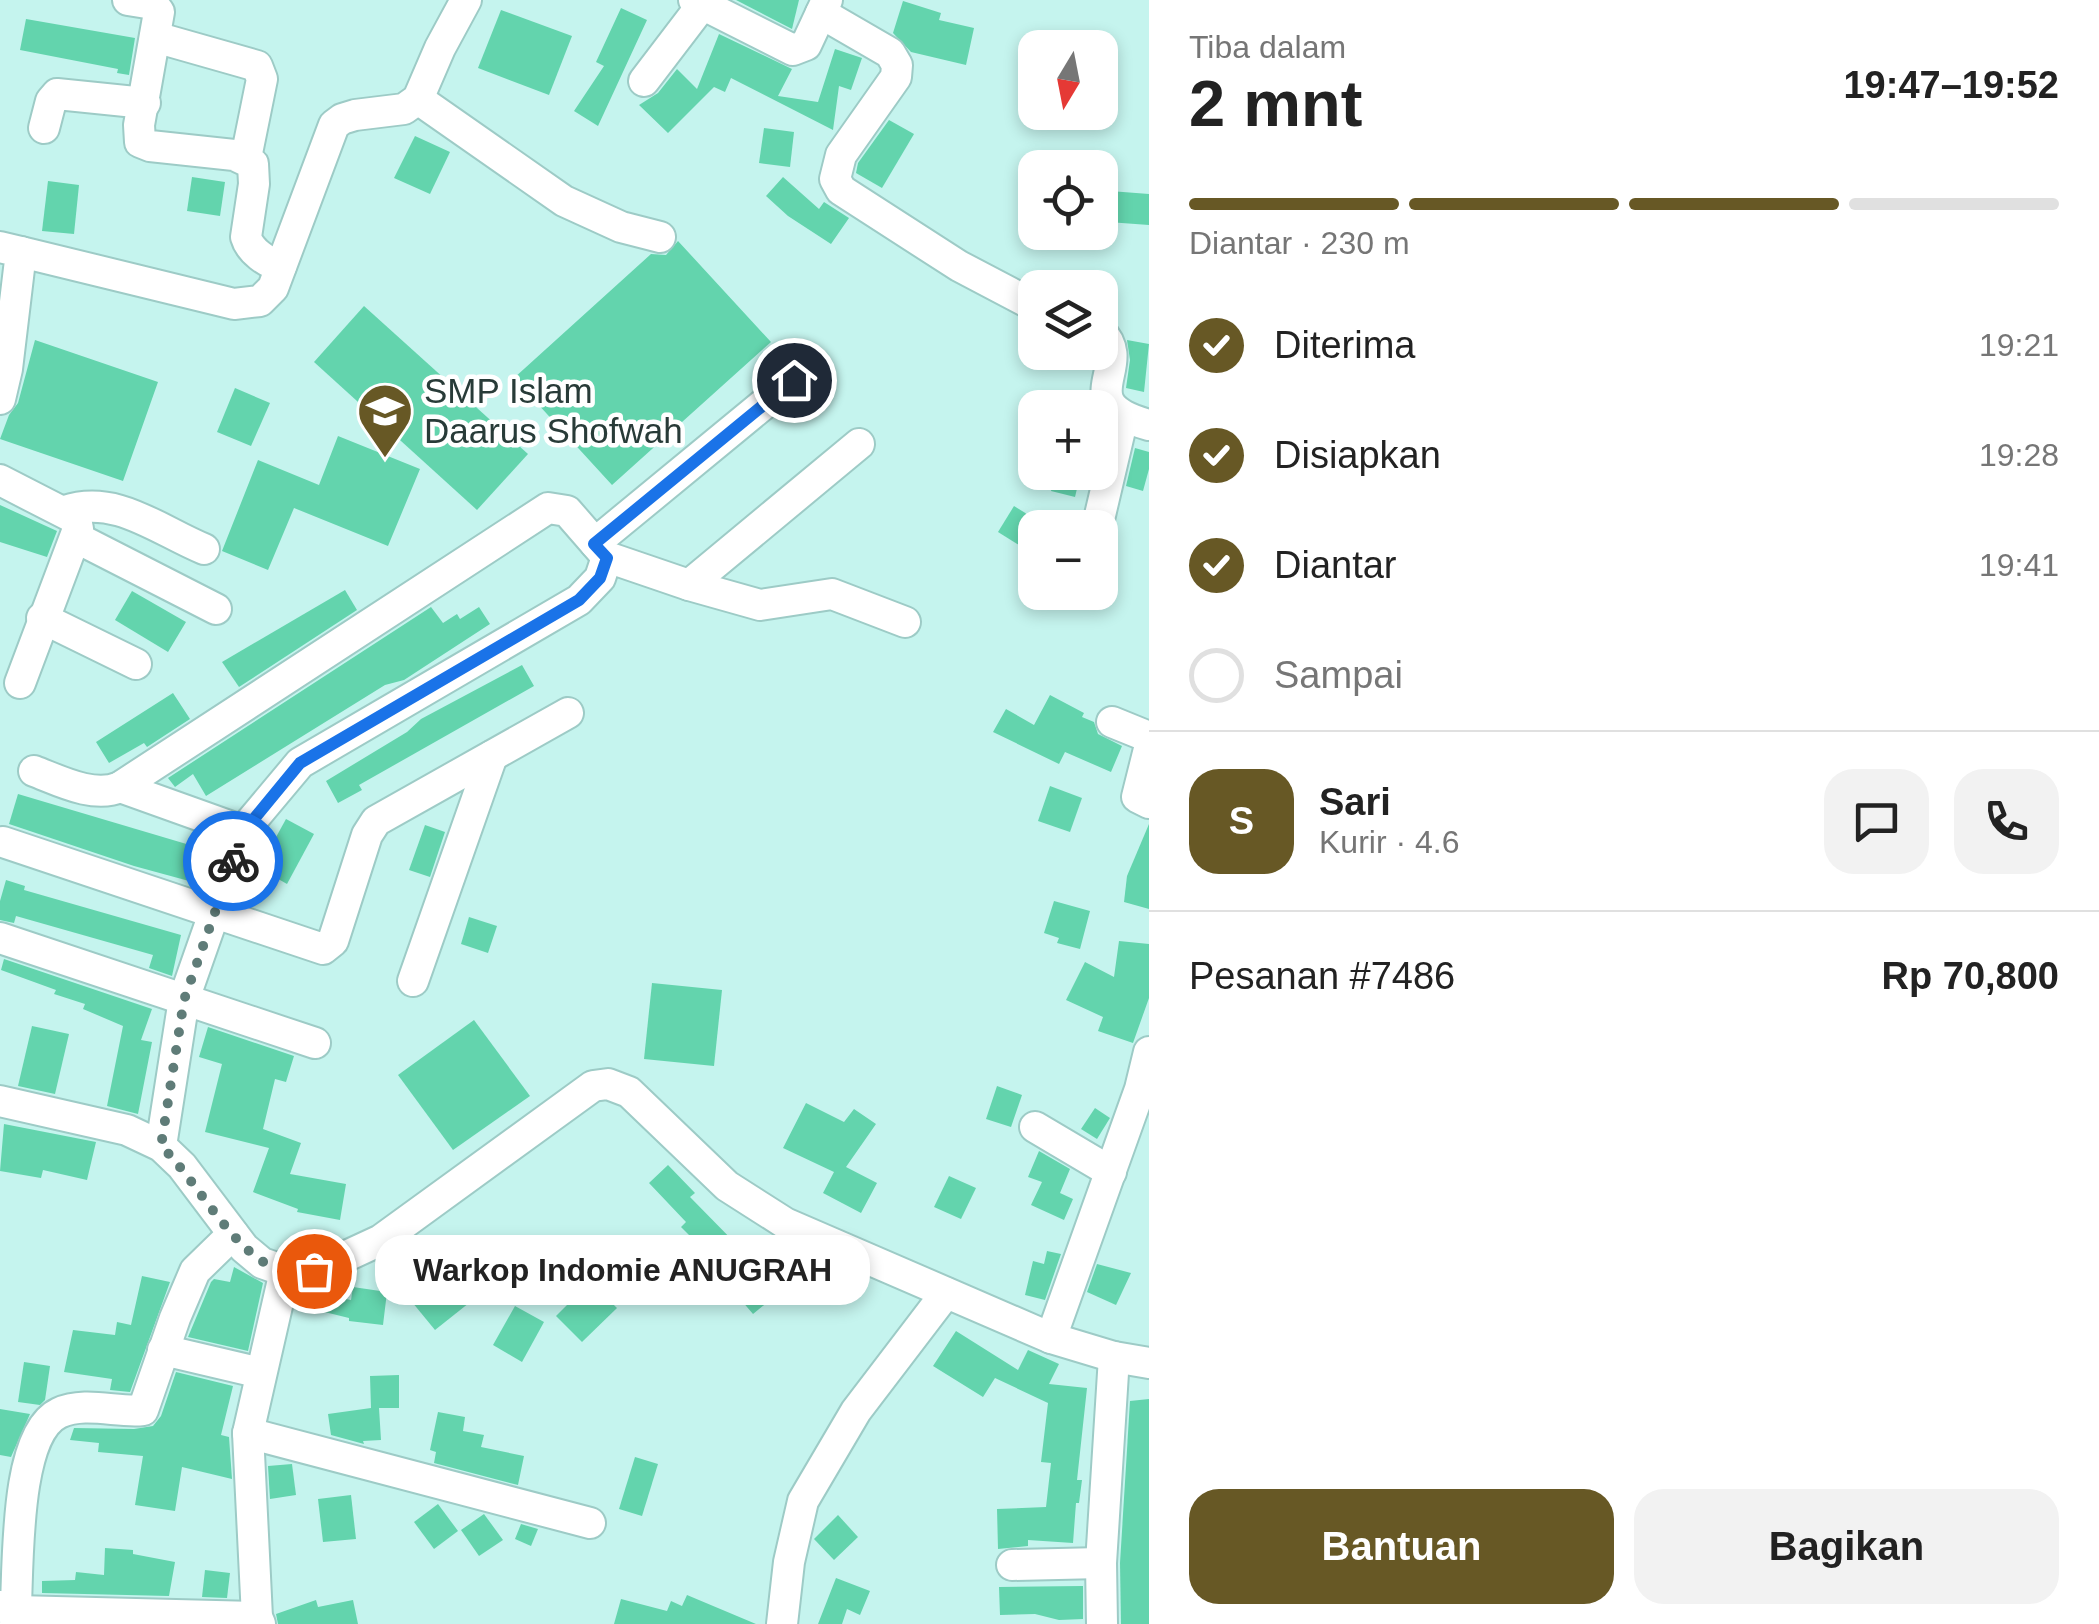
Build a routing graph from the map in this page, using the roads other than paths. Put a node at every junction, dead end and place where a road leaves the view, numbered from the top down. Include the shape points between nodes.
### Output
1 (128, 0) edge
2 (466, 0) edge
3 (698, 3) edge
4 (824, 7) edge
5 (155, 37) junction
6 (644, 82) dead end
7 (418, 99) junction
8 (145, 103) junction
9 (44, 128) dead end
10 (246, 158) junction
11 (660, 237) dead end
12 (11, 249) edge
13 (281, 266) junction
14 (1018, 297) edge
15 (1110, 370) edge
16 (794, 380) dead end
17 (0, 399) edge
18 (1136, 421) edge
19 (859, 444) dead end
20 (0, 480) edge
21 (1104, 510) edge
22 (71, 524) junction
23 (204, 549) dead end
24 (601, 550) junction
25 (689, 585) junction
26 (216, 609) dead end
27 (42, 618) junction
28 (905, 622) dead end
29 (136, 664) dead end
30 (20, 683) dead end
31 (568, 712) dead end
32 (1112, 722) dead end
33 (1149, 737) edge
34 (1149, 749) edge
35 (492, 756) junction
36 (34, 771) dead end
37 (120, 787) junction
38 (415, 798) junction
39 (1149, 802) edge
40 (471, 817) junction
41 (244, 831) junction
42 (2, 842) edge
43 (216, 912) junction
44 (0, 938) edge
45 (414, 981) dead end
46 (184, 1000) junction
47 (315, 1043) dead end
48 (1149, 1052) edge
49 (0, 1102) edge
50 (1035, 1127) dead end
51 (161, 1146) junction
52 (1110, 1172) junction
53 (233, 1234) junction
54 (285, 1271) junction
55 (946, 1294) junction
56 (1051, 1338) junction
57 (164, 1350) junction
58 (1114, 1357) junction
59 (1149, 1363) edge
60 (261, 1373) junction
61 (248, 1433) junction
62 (12, 1469) edge
63 (590, 1523) dead end
64 (1101, 1563) junction
65 (1012, 1564) dead end
66 (10, 1614) edge
67 (258, 1620) edge
68 (782, 1624) edge
69 (1102, 1624) edge

1 - 5 street via 156,6
2 - 7 street
3 - 4 street via 794,50 806,45
3 - 6 street
4 - 14 street via 890,53 897,65 842,155 835,179 841,190
5 - 8 street
5 - 10 street via 257,66 262,78
7 - 11 street via 564,201 621,228
7 - 13 street via 404,109 334,125
8 - 9 street via 57,94
8 - 10 street via 138,135 144,144
10 - 13 street via 254,175 248,245
12 - 13 street via 234,304 269,295
12 - 17 street
15 - 18 street via 1106,397 1112,409
16 - 24 street
18 - 21 street
19 - 25 street
20 - 22 street
22 - 23 street via 80,506 118,508
22 - 26 street
22 - 27 street
24 - 25 street
24 - 37 street via 566,511 548,508
24 - 41 street via 600,578 579,600 300,763
25 - 28 street via 760,606 832,594
27 - 29 street
27 - 30 street
31 - 35 street
32 - 33 street
34 - 39 street via 1137,797
35 - 38 street
35 - 40 street
36 - 37 street via 89,789
37 - 41 street
38 - 40 street
38 - 43 street via 371,827 327,948
40 - 45 street
41 - 43 street
42 - 43 street
43 - 46 street
44 - 46 street
46 - 47 street
46 - 51 street
48 - 52 street
49 - 51 street via 126,1130
50 - 52 street
51 - 53 street
52 - 56 street
53 - 54 street via 262,1263
53 - 57 street via 195,1271
54 - 55 street via 314,1271 381,1240 593,1086 608,1084 629,1092 756,1207
54 - 60 street
55 - 56 street
55 - 68 street via 856,1411 803,1501
56 - 58 street
57 - 60 street
57 - 62 street via 143,1410 60,1412
58 - 59 street
58 - 64 street
60 - 61 street
61 - 63 street
61 - 67 street
62 - 66 street
64 - 65 street
64 - 69 street
66 - 67 street

